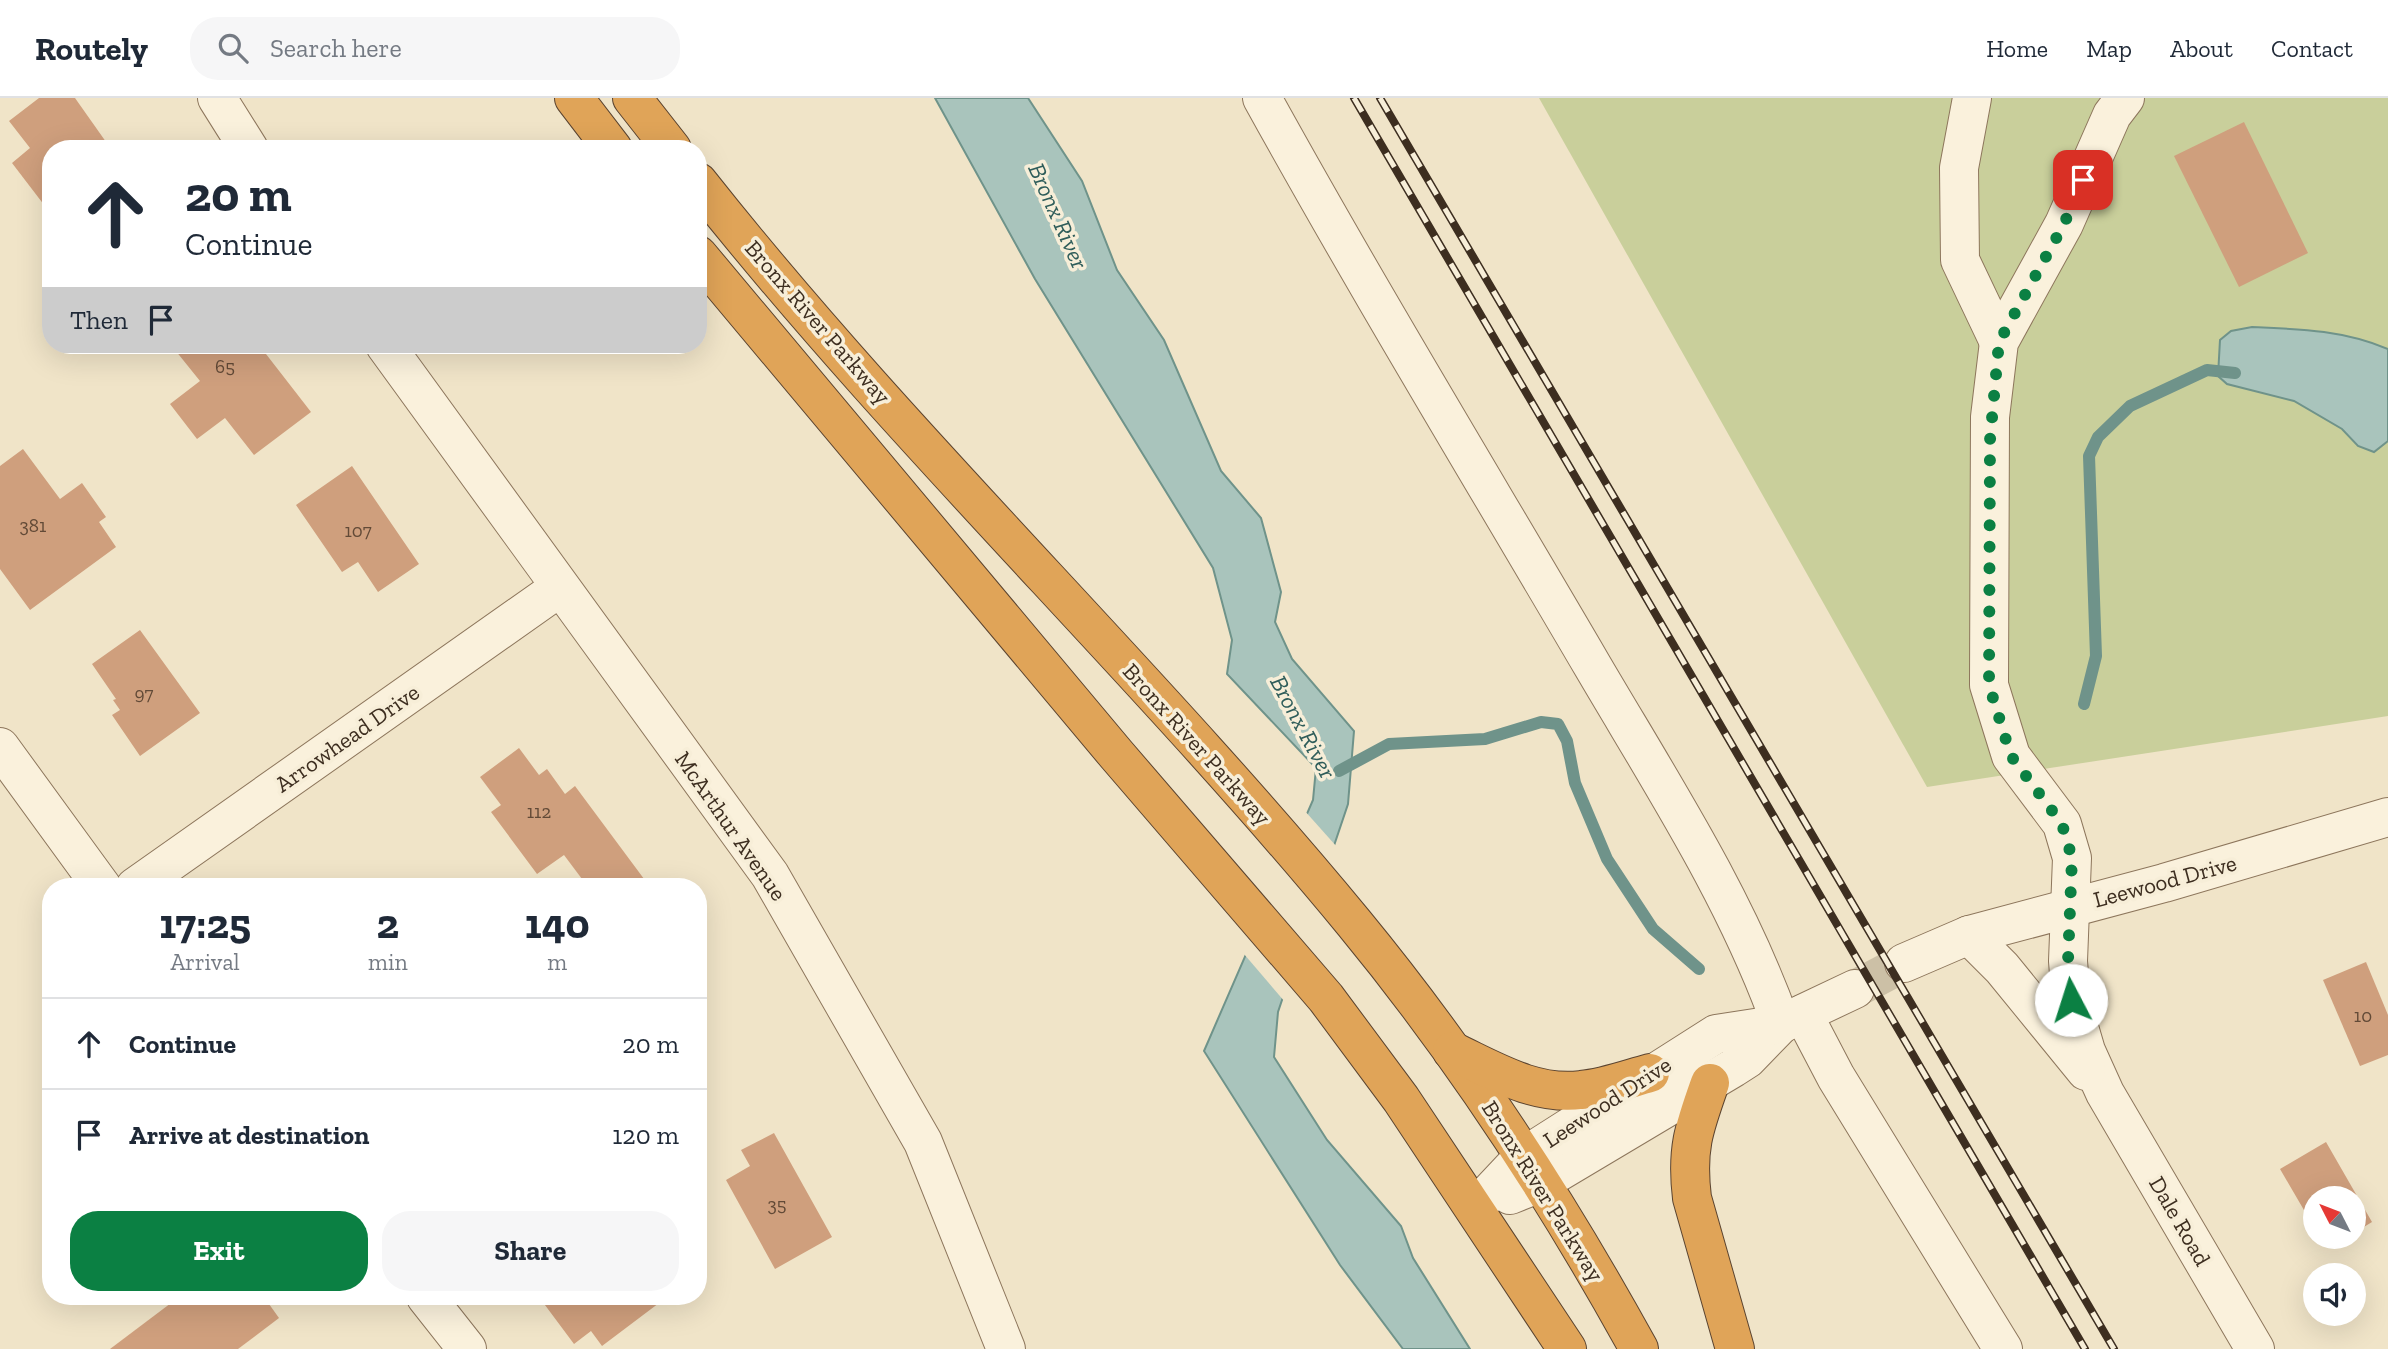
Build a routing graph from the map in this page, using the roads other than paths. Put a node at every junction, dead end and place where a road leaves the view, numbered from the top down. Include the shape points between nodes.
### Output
1 (217, 98) edge
2 (574, 98) edge
3 (632, 98) edge
4 (1262, 98) edge
5 (1972, 98) edge
6 (2124, 98) edge
7 (243, 140) edge
8 (606, 140) edge
9 (665, 140) edge
10 (707, 193) edge
11 (707, 266) edge
12 (1999, 342) junction
13 (391, 354) edge
14 (559, 588) junction
15 (0, 747) edge
16 (2388, 817) edge
17 (95, 878) edge
18 (148, 878) edge
19 (2069, 907) junction
20 (1969, 935) junction
21 (1904, 963) tunnel mouth
22 (1855, 989) tunnel mouth
23 (1792, 1019) junction
24 (1450, 1049) junction
25 (1650, 1073) junction
26 (1710, 1083) junction
27 (2105, 1093) junction
28 (1532, 1170) junction
29 (1475, 1208) junction
30 (432, 1305) edge
31 (995, 1347) edge
32 (467, 1349) edge
33 (1567, 1349) edge
34 (1639, 1349) edge
35 (1735, 1349) edge
36 (2003, 1349) edge
37 (2255, 1349) edge

1 - 7 street
2 - 8 highway
3 - 9 highway
4 - 23 street via 1655,772 1763,974
5 - 12 street via 1959,168 1960,260
6 - 12 street via 2112,115 2064,224
10 - 24 highway, Bronx River Parkway via 811,317 1276,832 1356,925
11 - 29 highway, Bronx River Parkway via 1326,998
12 - 19 street, Dale Road via 1990,416 1989,685 2011,756 2062,824 2072,858
13 - 14 street, McArthur Avenue
14 - 18 street, Arrowhead Drive
14 - 31 street, McArthur Avenue via 770,875 923,1142
15 - 17 street
16 - 19 street, Leewood Drive
19 - 20 street, Leewood Drive
19 - 27 street, Dale Road via 2071,1000
20 - 21 street, Leewood Drive
20 - 27 street, Dale Road via 2003,968
22 - 23 street, Leewood Drive
23 - 25 street, Leewood Drive via 1716,1034
23 - 26 street, Leewood Drive via 1747,1059
23 - 36 street via 1836,1077
24 - 25 highway via 1516,1081 1546,1089 1583,1090
24 - 28 highway, Bronx River Parkway
25 - 28 street, Leewood Drive
26 - 28 street, Leewood Drive
26 - 35 highway via 1689,1149 1689,1172 1692,1198
27 - 37 street, Dale Road
28 - 29 street, Leewood Drive
28 - 34 highway, Bronx River Parkway
29 - 33 highway, Bronx River Parkway
30 - 32 street

